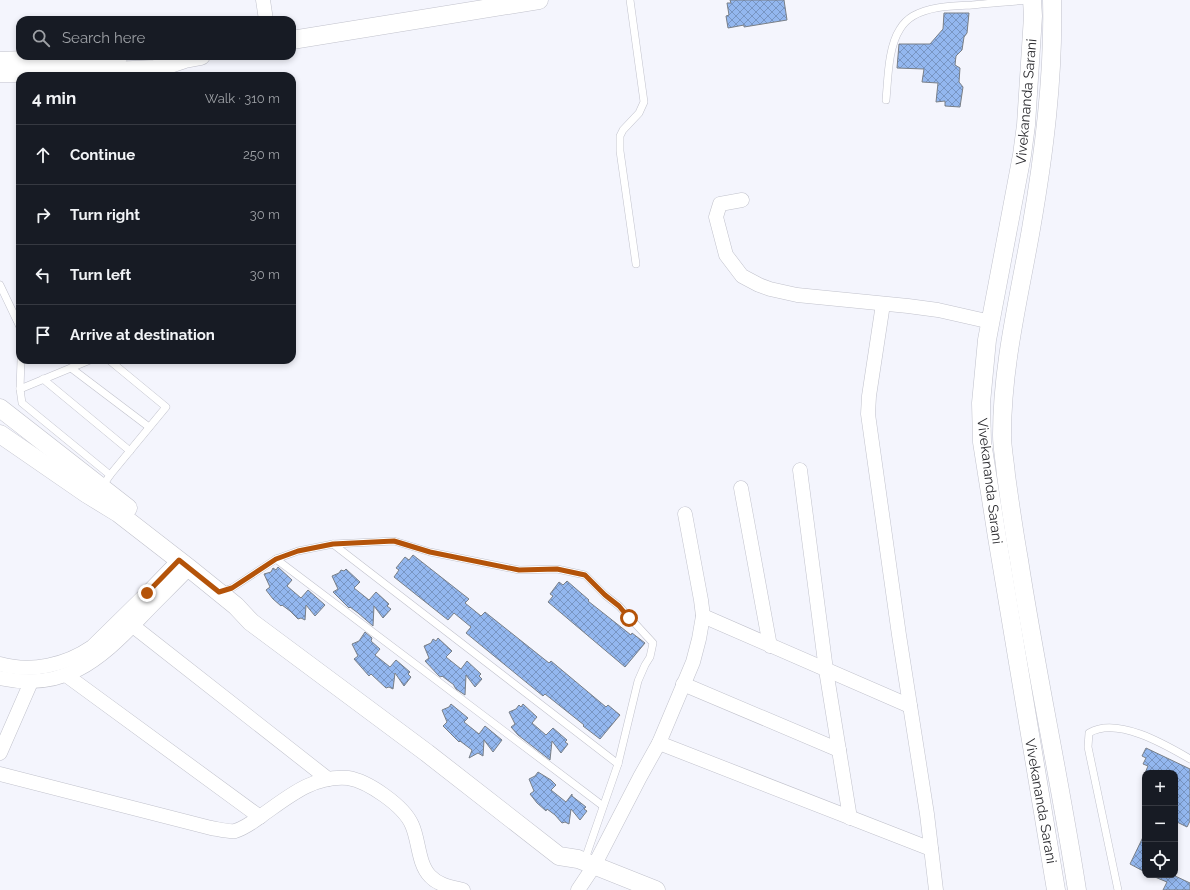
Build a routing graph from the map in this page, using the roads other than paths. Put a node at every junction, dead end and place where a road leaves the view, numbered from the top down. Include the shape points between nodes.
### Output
1 (263, 0) edge
2 (539, 0) edge
3 (630, 0) edge
4 (1027, 0) edge
5 (1032, 0) edge
6 (1052, 0) edge
7 (265, 16) edge
8 (296, 39) edge
9 (24, 60) edge
10 (184, 60) edge
11 (0, 61) edge
12 (89, 72) edge
13 (0, 73) edge
14 (16, 73) edge
15 (886, 100) dead end
16 (742, 200) dead end
17 (636, 264) dead end
18 (0, 285) edge
19 (883, 304) junction
20 (992, 315) junction
21 (16, 319) edge
22 (21, 364) edge
23 (80, 364) edge
24 (114, 364) edge
25 (71, 368) junction
26 (43, 379) junction
27 (20, 389) junction
28 (13, 410) edge
29 (149, 427) junction
30 (0, 434) edge
31 (130, 450) junction
32 (800, 470) dead end
33 (741, 488) dead end
34 (107, 496) junction
35 (685, 514) dead end
36 (333, 544) junction
37 (276, 559) junction
38 (178, 560) junction
39 (225, 590) junction
40 (702, 616) junction
41 (133, 626) junction
42 (770, 646) junction
43 (0, 664) edge
44 (826, 670) junction
45 (66, 675) junction
46 (0, 678) edge
47 (31, 682) junction
48 (683, 684) junction
49 (1041, 688) junction
50 (1023, 691) junction
51 (910, 706) junction
52 (659, 743) junction
53 (839, 750) junction
54 (0, 751) edge
55 (1190, 759) edge
56 (618, 764) junction
57 (0, 774) edge
58 (328, 779) junction
59 (603, 806) junction
60 (260, 817) junction
61 (850, 818) junction
62 (931, 849) junction
63 (585, 862) junction
64 (463, 890) edge
65 (578, 890) edge
66 (654, 890) edge
67 (936, 890) edge
68 (1056, 890) edge
69 (1077, 890) edge
70 (1118, 890) edge

1 - 7 street
2 - 8 street
3 - 17 lane via 644,102 639,113 622,130 620,151
4 - 15 lane via 929,10 904,22 895,39
5 - 20 street, Vivekananda Sarani via 1026,125
6 - 49 street, Vivekananda Sarani via 1053,36 1049,92 1038,185 1005,369 1002,437 1020,571
9 - 11 street
10 - 12 street via 155,69
13 - 14 street
16 - 19 street via 720,204 716,217 726,255 742,276 770,289 787,293
18 - 21 lane
19 - 20 street
19 - 51 street via 868,414
20 - 50 street, Vivekananda Sarani via 981,396 982,442
22 - 27 lane
23 - 25 lane
24 - 29 lane via 166,407
25 - 26 lane
25 - 29 lane
26 - 27 lane
26 - 31 lane
27 - 28 lane
28 - 34 street
29 - 31 lane
30 - 34 street
31 - 34 lane
32 - 44 street
33 - 42 street
34 - 38 street
34 - 39 street
35 - 40 street
36 - 37 lane via 298,551
36 - 56 lane
36 - 56 lane via 394,541 430,552 519,570 557,569 585,575 619,606 653,643 650,657 638,681
37 - 39 lane
37 - 59 lane
38 - 39 street
38 - 41 street
38 - 43 street via 108,631 82,653 40,667 9,667
39 - 63 street via 251,622 427,753 559,856
40 - 42 street
40 - 48 street via 693,662
41 - 45 street via 91,662
41 - 58 street
42 - 44 street
44 - 51 street
44 - 53 street
45 - 47 street
45 - 60 street
46 - 47 street
47 - 54 street
48 - 52 street
48 - 53 street
49 - 50 street
49 - 69 street, Vivekananda Sarani
50 - 68 street, Vivekananda Sarani
51 - 62 street
52 - 61 street
52 - 63 street via 640,778
53 - 61 street
55 - 70 lane via 1160,742 1127,730 1109,728 1089,733 1088,747
56 - 59 lane
57 - 60 street via 211,828 233,831 245,828
58 - 60 street via 309,784
58 - 64 street via 348,778 364,783 395,804 413,825 424,868 429,876 440,884
59 - 63 lane
61 - 62 street
62 - 67 street
63 - 65 street
63 - 66 street

